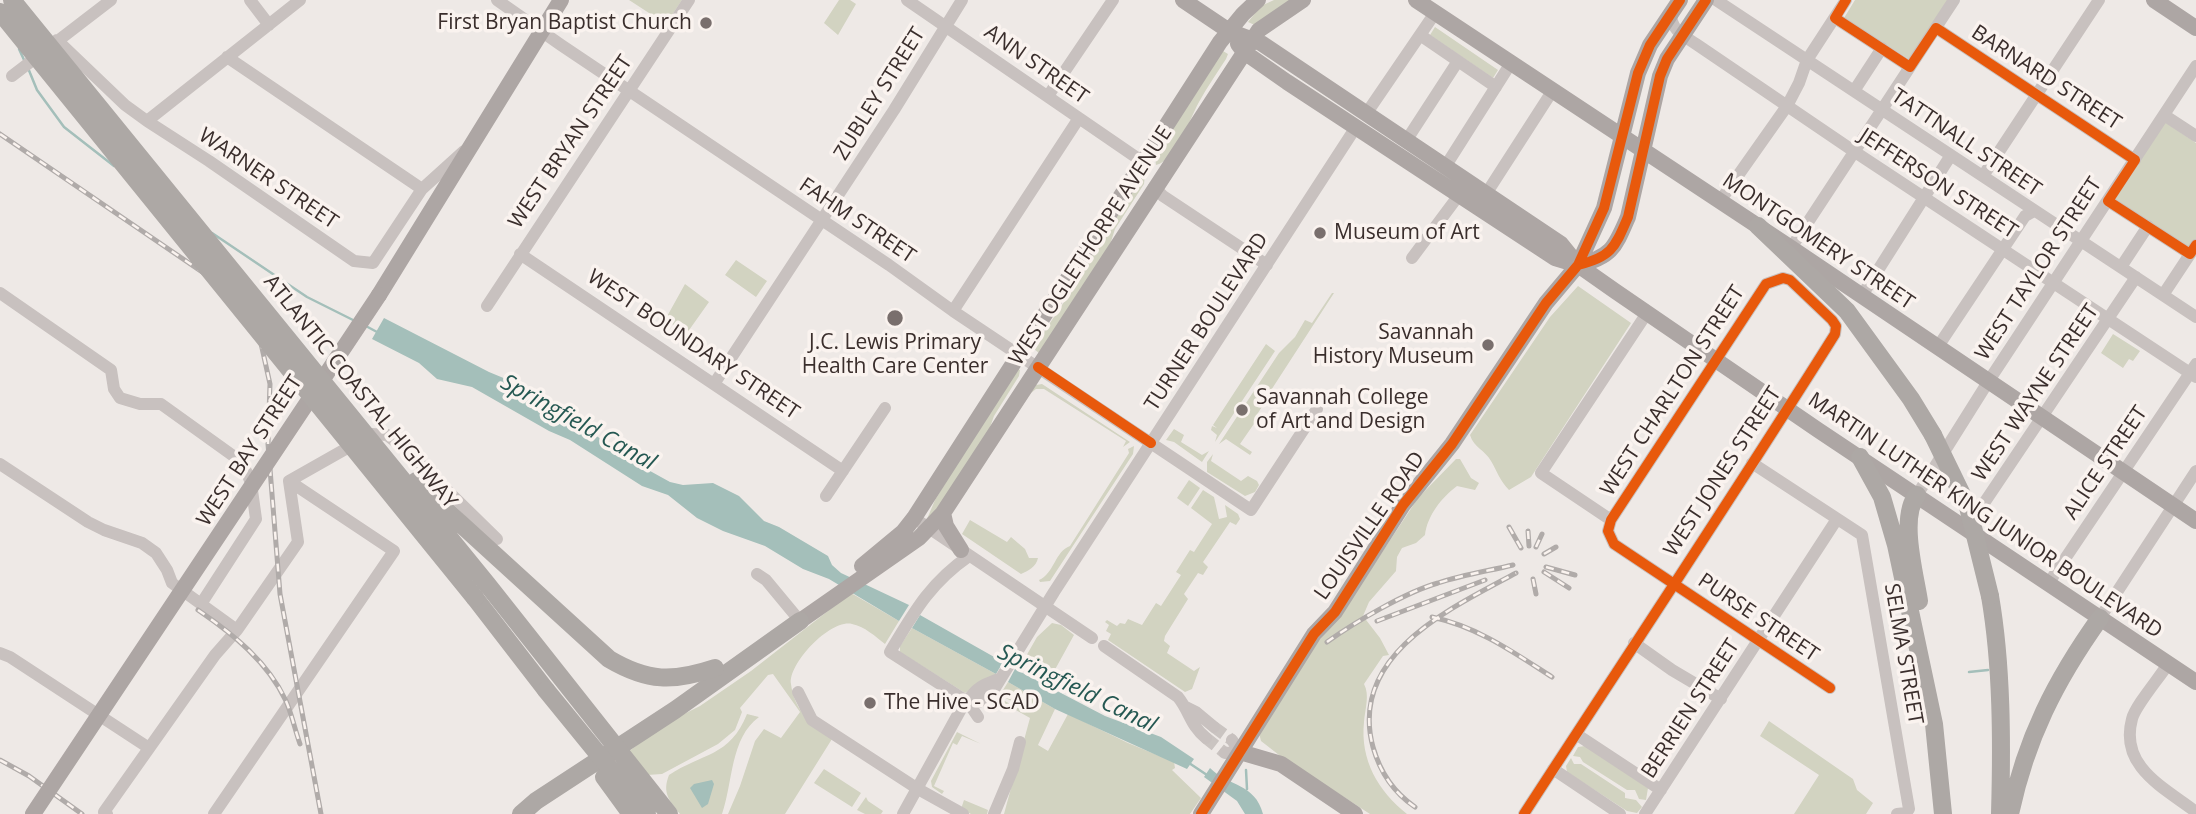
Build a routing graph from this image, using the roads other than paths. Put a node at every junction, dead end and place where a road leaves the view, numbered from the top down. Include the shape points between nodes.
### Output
1 (12, 0) edge
2 (111, 0) edge
3 (250, 0) edge
4 (300, 0) edge
5 (497, 0) edge
6 (561, 0) edge
7 (689, 0) edge
8 (907, 0) edge
9 (962, 0) edge
10 (1113, 0) edge
11 (1183, 0) edge
12 (1258, 0) edge
13 (1303, 0) edge
14 (1416, 0) edge
15 (1706, 0) edge
16 (1716, 0) edge
17 (1846, 0) edge
18 (1954, 0) edge
19 (2099, 0) edge
20 (2154, 0) edge
21 (1676, 7) edge
22 (0, 12) edge
23 (1435, 13) junction
24 (1835, 18) junction
25 (269, 25) junction
26 (945, 26) junction
27 (1936, 28) junction
28 (2196, 28) edge
29 (1229, 31) junction
30 (541, 32) junction
31 (1420, 35) junction
32 (1683, 35) junction
33 (57, 40) junction
34 (1249, 45) junction
35 (1882, 48) junction
36 (227, 57) junction
37 (1807, 60) junction
38 (1458, 61) junction
39 (1511, 63) junction
40 (2196, 66) edge
41 (1910, 67) junction
42 (12, 76) dead end
43 (1496, 87) junction
44 (629, 90) junction
45 (1553, 90) junction
46 (1854, 91) junction
47 (2036, 95) junction
48 (1048, 96) junction
49 (1787, 106) junction
50 (1882, 110) junction
51 (2164, 115) junction
52 (1079, 118) junction
53 (1361, 120) junction
54 (147, 121) junction
55 (2196, 136) edge
56 (1622, 138) junction
57 (1406, 141) junction
58 (468, 148) junction
59 (1643, 150) junction
60 (1855, 152) junction
61 (1951, 155) junction
62 (2135, 160) junction
63 (1143, 162) junction
64 (1445, 167) junction
65 (1983, 176) junction
66 (1154, 187) junction
67 (422, 189) junction
68 (1480, 190) junction
69 (1459, 195) junction
70 (1924, 198) junction
71 (1720, 201) junction
72 (2108, 201) junction
73 (2034, 211) junction
74 (821, 220) junction
75 (1758, 226) junction
76 (2148, 226) junction
77 (2081, 241) junction
78 (1791, 248) junction
79 (2003, 250) junction
80 (2193, 250) edge
81 (520, 254) junction
82 (1412, 258) dead end
83 (1267, 265) junction
84 (1578, 265) junction
85 (2121, 267) junction
86 (2136, 277) junction
87 (2054, 284) junction
88 (0, 293) edge
89 (2163, 295) junction
90 (1861, 297) junction
91 (487, 306) dead end
92 (953, 311) junction
93 (1647, 313) junction
94 (2196, 317) edge
95 (2109, 319) junction
96 (1836, 326) joint
97 (1937, 348) junction
98 (1018, 354) junction
99 (1716, 360) junction
100 (1038, 367) junction
101 (2194, 371) edge
102 (1988, 382) junction
103 (714, 384) junction
104 (885, 408) dead end
105 (1787, 408) junction
106 (1317, 410) dead end
107 (2043, 418) junction
108 (358, 426) junction
109 (1151, 443) junction
110 (1860, 457) junction
111 (1752, 463) junction
112 (0, 464) edge
113 (843, 471) junction
114 (2124, 471) junction
115 (2196, 471) edge
116 (289, 481) junction
117 (1917, 495) junction
118 (826, 496) dead end
119 (2173, 506) junction
120 (943, 513) junction
121 (914, 518) junction
122 (1837, 519) junction
123 (1611, 520) junction
124 (2196, 521) edge
125 (929, 528) junction
126 (1967, 529) junction
127 (497, 539) dead end
128 (965, 553) junction
129 (1632, 555) joint
130 (867, 568) junction
131 (757, 575) dead end
132 (1673, 584) junction
133 (2048, 584) junction
134 (201, 604) junction
135 (1044, 608) junction
136 (803, 613) junction
137 (2099, 618) junction
138 (237, 630) junction
139 (1092, 638) dead end
140 (1758, 640) junction
141 (1634, 643) junction
142 (1104, 646) dead end
143 (0, 653) edge
144 (2168, 664) junction
145 (2196, 682) edge
146 (1927, 687) junction
147 (1830, 688) dead end
148 (545, 690) junction
149 (798, 692) dead end
150 (1721, 699) junction
151 (968, 702) junction
152 (1186, 707) junction
153 (978, 717) dead end
154 (1214, 726) tunnel mouth
155 (1576, 734) junction
156 (1206, 738) tunnel mouth
157 (1020, 742) dead end
158 (149, 748) junction
159 (1232, 748) junction
160 (1553, 769) junction
161 (918, 789) junction
162 (1661, 790) junction
163 (1904, 812) edge
164 (2196, 812) edge
165 (33, 814) edge
166 (107, 814) edge
167 (214, 814) edge
168 (521, 814) edge
169 (631, 814) edge
170 (647, 814) edge
171 (670, 814) edge
172 (903, 814) edge
173 (962, 814) edge
174 (994, 814) edge
175 (1201, 814) edge
176 (1355, 814) edge
177 (1524, 814) edge
178 (1620, 814) edge
179 (1645, 814) edge
180 (1942, 814) edge
181 (2000, 814) edge
182 (2010, 814) edge

1 - 108 highway, ATLANTIC COASTAL HIGHWAY, bridge
2 - 33 street
3 - 25 street
4 - 25 street
5 - 30 street, FAHM STREET
6 - 30 main road, WEST BAY STREET
7 - 44 street, WEST BRYAN STREET
8 - 26 street, ANN STREET
9 - 26 street, ZUBLEY STREET
10 - 48 street
11 - 29 main road, MARTIN LUTHER KING JUNIOR BOULEVARD
12 - 29 main road, WEST OGLETHORPE AVENUE
13 - 34 main road, WEST OGLETHORPE AVENUE via 1267,23
14 - 23 main road, MONTGOMERY STREET
15 - 32 main road
16 - 37 street, TATTNALL STREET
17 - 24 street
18 - 27 street
19 - 47 street
20 - 28 main road
21 - 32 street, JEFFERSON STREET via 1671,22
21 - 56 main road via 1638,73
22 - 148 highway, ATLANTIC COASTAL HIGHWAY, bridge
23 - 31 street, TURNER BOULEVARD
23 - 39 main road, MONTGOMERY STREET
24 - 35 street
24 - 37 street
25 - 36 street
26 - 48 street, ANN STREET
26 - 74 street, ZUBLEY STREET
27 - 41 street
27 - 47 street, BARNARD STREET
29 - 34 main road, MARTIN LUTHER KING JUNIOR BOULEVARD
29 - 63 main road, WEST OGLETHORPE AVENUE
30 - 44 street, FAHM STREET
30 - 58 main road, WEST BAY STREET
31 - 38 street
31 - 53 street, TURNER BOULEVARD
32 - 49 street, JEFFERSON STREET
32 - 59 main road via 1660,76
33 - 42 street
33 - 54 street, WARNER STREET
34 - 53 main road, MARTIN LUTHER KING JUNIOR BOULEVARD
34 - 66 main road, WEST OGLETHORPE AVENUE
35 - 41 street
35 - 46 street
36 - 54 street
36 - 67 street
37 - 46 street, TATTNALL STREET
37 - 49 street
38 - 43 street
38 - 57 street
39 - 43 street
39 - 45 main road, MONTGOMERY STREET
40 - 51 street, WEST TAYLOR STREET
41 - 50 street
43 - 64 street
44 - 74 street, FAHM STREET
44 - 81 street, WEST BRYAN STREET
45 - 56 main road, MONTGOMERY STREET
45 - 68 street
46 - 50 street, TATTNALL STREET
47 - 62 street, BARNARD STREET
47 - 65 street
48 - 52 street, ANN STREET
49 - 60 street, JEFFERSON STREET
49 - 71 street
50 - 60 street
50 - 61 street, TATTNALL STREET
51 - 55 street
51 - 62 street, WEST TAYLOR STREET
52 - 63 street, ANN STREET
52 - 92 street
53 - 57 main road, MARTIN LUTHER KING JUNIOR BOULEVARD
53 - 69 main road, MARTIN LUTHER KING JUNIOR BOULEVARD
53 - 83 street, TURNER BOULEVARD
54 - 67 street, WARNER STREET via 354,261 373,262
56 - 59 main road, MONTGOMERY STREET
56 - 84 main road via 1604,208
57 - 64 main road, MARTIN LUTHER KING JUNIOR BOULEVARD
58 - 67 street
58 - 165 main road, WEST BAY STREET, bridge via 379,295
59 - 71 main road, MONTGOMERY STREET
59 - 84 main road via 1628,216 1613,248 1599,260
60 - 70 street, JEFFERSON STREET
60 - 78 street
61 - 65 street, TATTNALL STREET
61 - 70 street
62 - 72 street, WEST TAYLOR STREET
63 - 66 main road
63 - 98 main road, WEST OGLETHORPE AVENUE
64 - 68 main road, MARTIN LUTHER KING JUNIOR BOULEVARD
65 - 73 street, TATTNALL STREET
66 - 83 street
66 - 100 main road, WEST OGLETHORPE AVENUE
68 - 69 street
68 - 84 main road, MARTIN LUTHER KING JUNIOR BOULEVARD via 1561,244
69 - 82 street
69 - 84 main road, MARTIN LUTHER KING JUNIOR BOULEVARD via 1555,258
70 - 79 street, JEFFERSON STREET
70 - 90 street
71 - 75 main road, MONTGOMERY STREET
72 - 76 street
72 - 77 street, WEST TAYLOR STREET
73 - 77 street, TATTNALL STREET
73 - 79 street via 2025,216
74 - 92 street, FAHM STREET
74 - 103 street, ZUBLEY STREET
75 - 78 main road, MONTGOMERY STREET
75 - 181 highway, bridge via 1847,311 1933,435 1968,507 1990,596 1997,652
76 - 80 street
76 - 85 street
77 - 85 street, TATTNALL STREET
77 - 87 street, WEST TAYLOR STREET
78 - 90 main road, MONTGOMERY STREET
79 - 87 street, JEFFERSON STREET
79 - 97 street
80 - 89 street
81 - 91 street, WEST BRYAN STREET
81 - 103 street, WEST BOUNDARY STREET
83 - 109 street, TURNER BOULEVARD
84 - 93 main road, MARTIN LUTHER KING JUNIOR BOULEVARD
84 - 159 main road, LOUISVILLE ROAD via 1546,303 1452,444 1403,505 1335,612
85 - 86 street, TATTNALL STREET
86 - 89 street, TATTNALL STREET
86 - 95 street, WEST WAYNE STREET
87 - 95 street, JEFFERSON STREET
87 - 102 street, WEST TAYLOR STREET
88 - 134 street via 111,370 120,398 161,404 239,460 247,472 256,519
89 - 94 street, TATTNALL STREET
90 - 97 main road, MONTGOMERY STREET
92 - 98 street, FAHM STREET
93 - 99 main road, MARTIN LUTHER KING JUNIOR BOULEVARD
93 - 123 street via 1541,473
95 - 101 street, JEFFERSON STREET
95 - 107 street, WEST WAYNE STREET
96 - 99 street, WEST CHARLTON STREET via 1790,280 1773,280
96 - 105 street, WEST JONES STREET via 1836,334
97 - 102 main road, MONTGOMERY STREET
98 - 100 street, FAHM STREET
98 - 121 main road, WEST OGLETHORPE AVENUE
99 - 105 main road, MARTIN LUTHER KING JUNIOR BOULEVARD
99 - 123 street, WEST CHARLTON STREET
100 - 109 street, FAHM STREET
100 - 120 main road, WEST OGLETHORPE AVENUE
101 - 114 street, ALICE STREET
102 - 107 main road, MONTGOMERY STREET
102 - 117 street, WEST TAYLOR STREET
103 - 113 street, WEST BOUNDARY STREET
104 - 113 street
105 - 110 main road, MARTIN LUTHER KING JUNIOR BOULEVARD
105 - 111 street, WEST JONES STREET
106 - 109 street, FAHM STREET via 1251,510
107 - 114 main road, MONTGOMERY STREET
107 - 126 street, WEST WAYNE STREET
108 - 136 highway, bridge via 609,659 628,670 648,677 682,678 715,668
108 - 171 highway, ATLANTIC COASTAL HIGHWAY, bridge
109 - 135 street, TURNER BOULEVARD
110 - 117 main road, MARTIN LUTHER KING JUNIOR BOULEVARD
110 - 146 highway via 1882,497 1896,545
111 - 122 street, SELMA STREET
111 - 132 street, WEST JONES STREET
112 - 134 street via 88,522 142,543 156,553 172,583
113 - 118 street
114 - 119 main road, MONTGOMERY STREET
114 - 133 street, ALICE STREET
115 - 119 street
116 - 127 street via 372,434 387,436
116 - 138 street via 298,542
116 - 167 street via 394,551
117 - 126 main road, MARTIN LUTHER KING JUNIOR BOULEVARD
117 - 146 highway via 1910,510 1909,531
119 - 124 main road, MONTGOMERY STREET
119 - 137 street
120 - 125 main road, WEST OGLETHORPE AVENUE
120 - 128 main road via 946,526
121 - 125 street
121 - 130 main road, WEST OGLETHORPE AVENUE
122 - 140 street, BERRIEN STREET
122 - 163 street, SELMA STREET via 1861,535 1864,543
123 - 129 street, WEST CHARLTON STREET via 1608,531 1614,544
125 - 128 street
125 - 130 main road, WEST OGLETHORPE AVENUE
126 - 133 main road, MARTIN LUTHER KING JUNIOR BOULEVARD
128 - 135 street
128 - 151 street via 916,610 890,652
129 - 132 street, PURSE STREET
130 - 136 main road
131 - 136 street
132 - 140 street, PURSE STREET
132 - 141 street, WEST JONES STREET
133 - 137 main road, MARTIN LUTHER KING JUNIOR BOULEVARD
134 - 138 street
135 - 139 street
135 - 151 street, TURNER BOULEVARD via 1001,678 972,694
136 - 168 highway via 698,694
137 - 144 main road, MARTIN LUTHER KING JUNIOR BOULEVARD
137 - 182 highway via 2070,660 2031,737
138 - 158 street
140 - 147 street, PURSE STREET
140 - 150 street, BERRIEN STREET
141 - 150 street
141 - 155 street, WEST JONES STREET
142 - 152 street via 1168,689
143 - 158 street
144 - 145 main road, MARTIN LUTHER KING JUNIOR BOULEVARD
144 - 164 street via 2132,718 2133,756 2140,769
146 - 180 highway
148 - 169 highway, bridge
148 - 170 highway, ATLANTIC COASTAL HIGHWAY, bridge
149 - 161 street via 813,720
150 - 162 street, BERRIEN STREET
151 - 153 street
151 - 161 street
152 - 154 street
152 - 156 street via 1196,730
155 - 160 street, WEST JONES STREET
155 - 162 street
157 - 174 street
158 - 166 street via 104,812
159 - 175 main road, LOUISVILLE ROAD via 1221,783
159 - 176 main road via 1281,764
160 - 177 street, WEST JONES STREET
160 - 178 street
161 - 172 street
161 - 173 street
162 - 179 street, BERRIEN STREET

